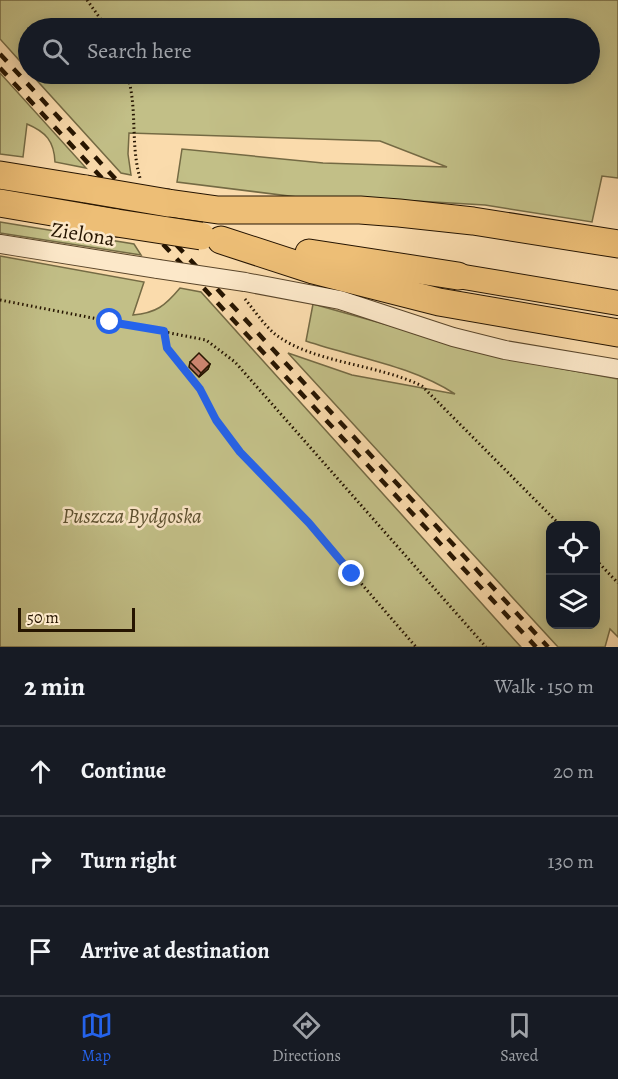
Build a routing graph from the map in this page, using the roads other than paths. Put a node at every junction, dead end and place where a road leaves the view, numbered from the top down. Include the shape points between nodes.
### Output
1 (0, 175) edge
2 (0, 203) edge
3 (211, 238) junction
4 (0, 244) edge
5 (618, 244) edge
6 (458, 276) joint
7 (618, 303) edge
8 (618, 333) edge
9 (618, 369) edge

1 - 5 highway, bridge via 218,210 399,213
2 - 3 highway, bridge
3 - 6 highway
3 - 8 highway via 313,270 439,302
4 - 9 street, Zielona, bridge via 340,300 506,350
6 - 7 highway

